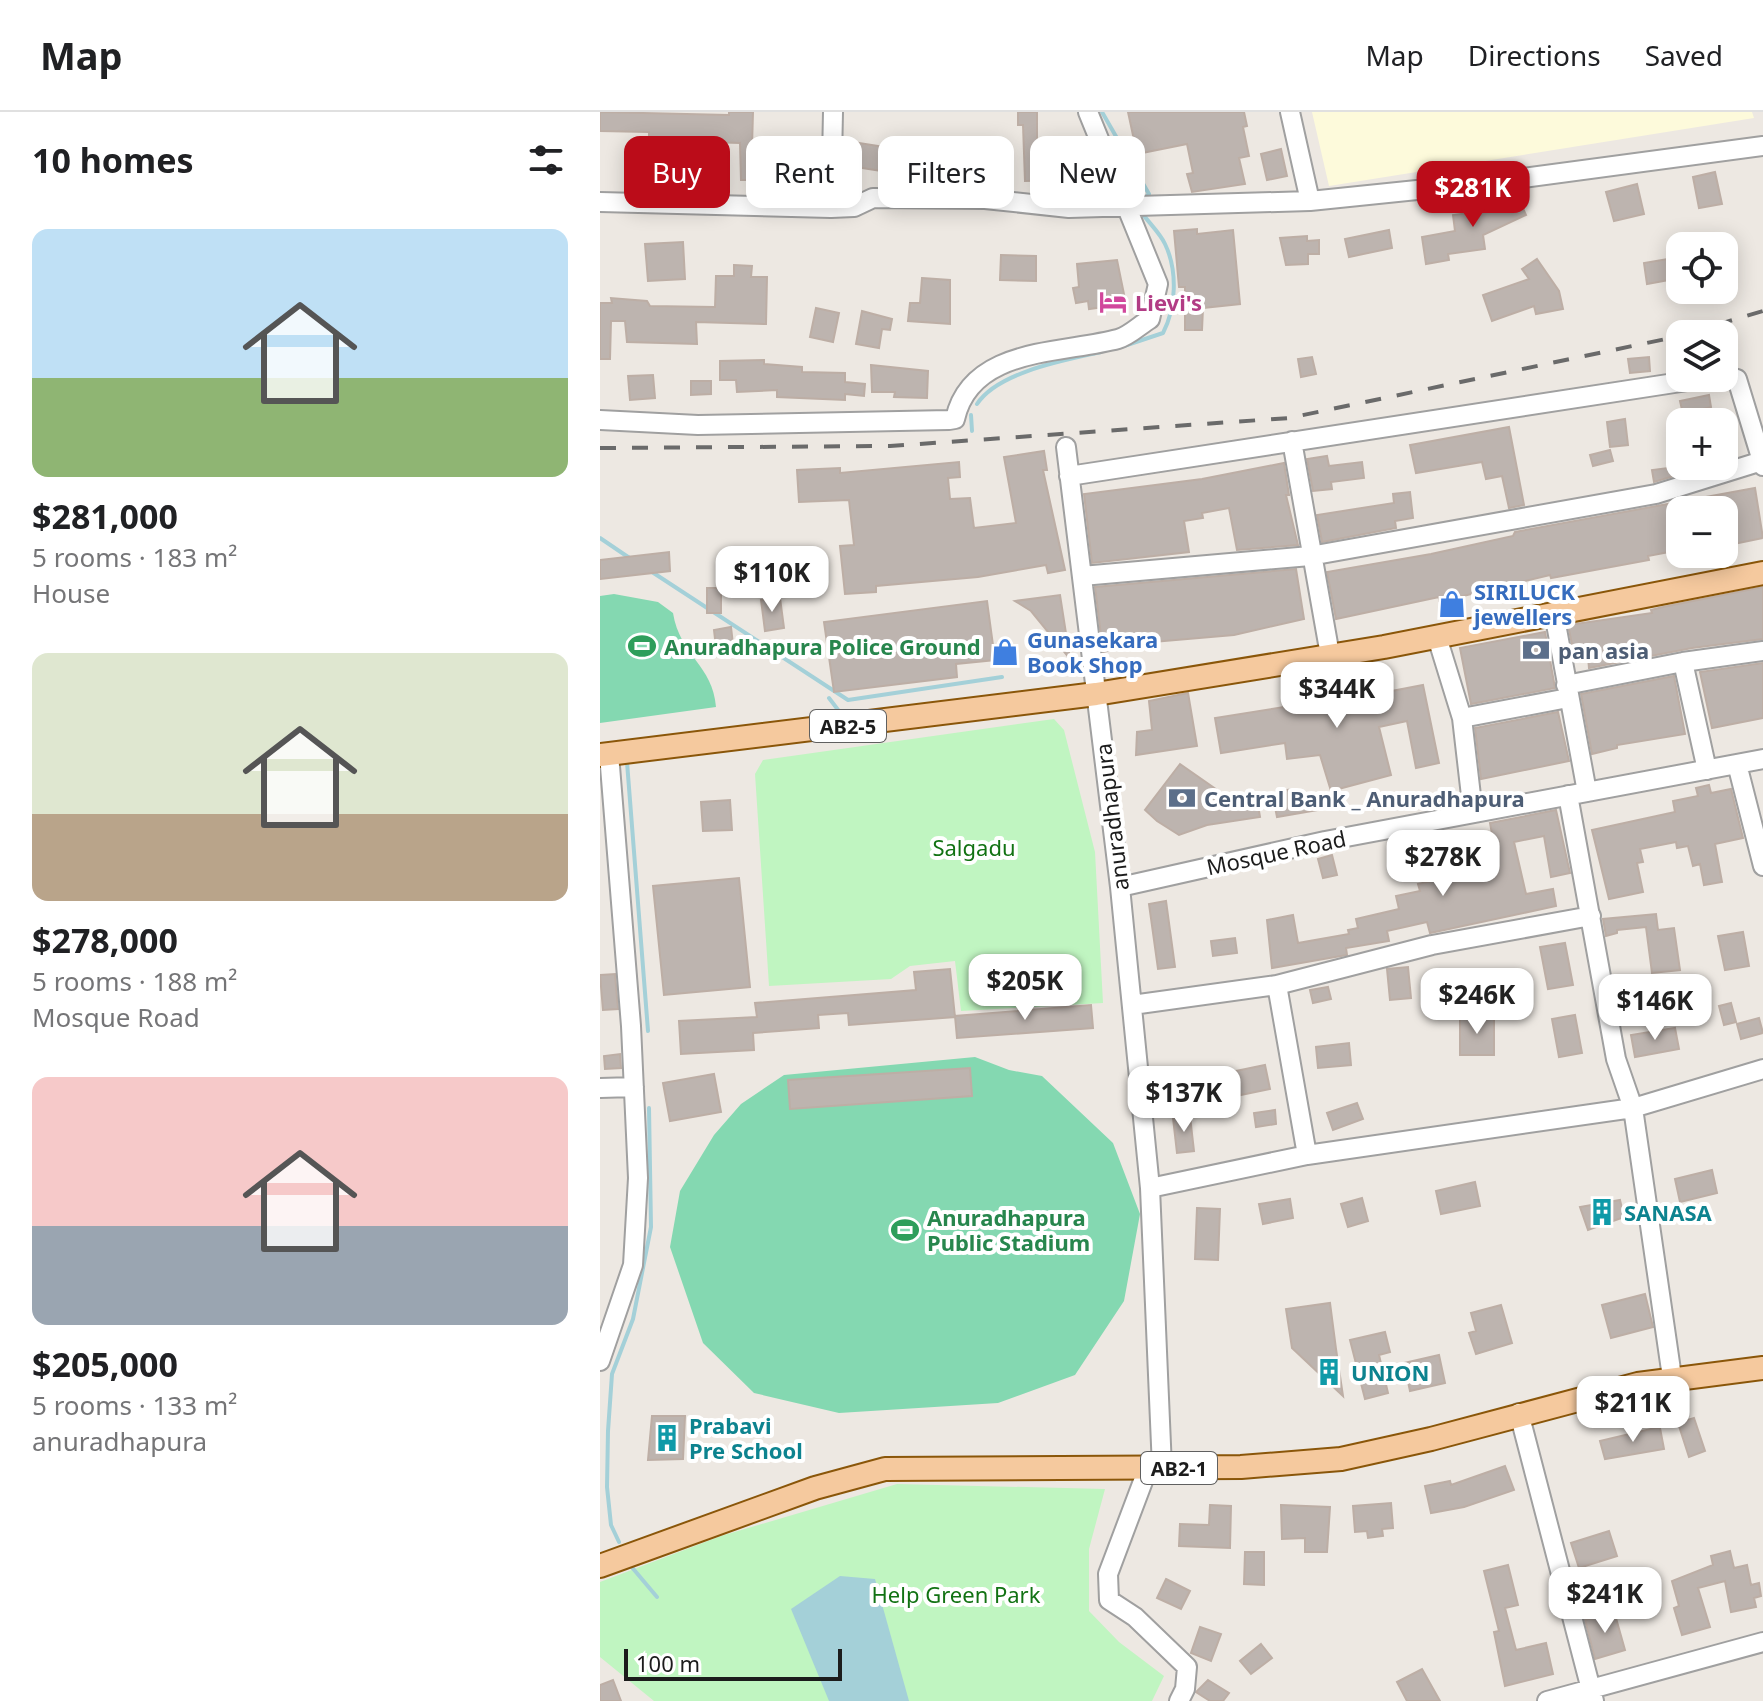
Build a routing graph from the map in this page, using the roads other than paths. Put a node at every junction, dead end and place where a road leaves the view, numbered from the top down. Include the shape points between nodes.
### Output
1 (833, 112) edge
2 (1088, 112) edge
3 (1290, 112) edge
4 (832, 136) edge
5 (1097, 136) edge
6 (1763, 146) edge
7 (1310, 201) junction
8 (600, 202) edge
9 (862, 203) edge
10 (1030, 204) edge
11 (746, 206) edge
12 (1145, 206) edge
13 (1124, 208) edge
14 (1738, 381) edge
15 (1666, 384) edge
16 (600, 420) edge
17 (1292, 441) junction
18 (1066, 447) dead end
19 (1762, 464) edge
20 (1069, 476) junction
21 (1310, 556) junction
22 (1763, 573) edge
23 (1082, 576) junction
24 (1554, 613) junction
25 (1437, 637) junction
26 (1763, 651) edge
27 (1330, 655) junction
28 (1683, 662) junction
29 (1567, 692) junction
30 (1096, 694) junction
31 (1462, 718) junction
32 (604, 754) edge
33 (1763, 759) edge
34 (1737, 764) junction
35 (1707, 770) junction
36 (1587, 792) junction
37 (1568, 795) junction
38 (1473, 813) junction
39 (1763, 866) edge
40 (1120, 887) junction
41 (1591, 916) junction
42 (1277, 985) junction
43 (1132, 1005) junction
44 (1763, 1069) edge
45 (634, 1087) junction
46 (600, 1088) edge
47 (1633, 1108) junction
48 (1307, 1155) junction
49 (1150, 1188) junction
50 (608, 1315) edge
51 (600, 1361) edge
52 (1763, 1368) edge
53 (1672, 1377) junction
54 (1519, 1413) junction
55 (1155, 1468) junction
56 (600, 1566) edge
57 (1763, 1642) edge
58 (1592, 1695) edge
59 (1179, 1701) edge
60 (1547, 1701) edge

1 - 4 street
2 - 5 street
3 - 7 street
6 - 7 street
7 - 12 street
8 - 11 street
9 - 10 street via 873,198
13 - 16 street via 1158,284 1150,319 1121,338 1044,351 995,368 970,383 955,419 698,425
14 - 19 street
15 - 17 street
17 - 20 street
17 - 21 street
18 - 20 street, anuradhapura
19 - 21 street via 1656,494
20 - 23 street, anuradhapura
21 - 23 street
21 - 27 street
22 - 24 main road, AB2-5
23 - 30 street, anuradhapura
24 - 25 main road, AB2-5
24 - 29 street
25 - 27 main road, AB2-5
25 - 31 street
26 - 28 street
27 - 30 main road, AB2-5
28 - 29 street
28 - 35 street
29 - 31 street
29 - 36 street
30 - 32 main road, AB2-5
30 - 40 street, anuradhapura
31 - 38 street
32 - 45 street
33 - 34 street, Mosque Road
34 - 35 street, Mosque Road
34 - 39 street
35 - 36 street, Mosque Road
36 - 37 street, Mosque Road
37 - 38 street, Mosque Road
37 - 41 street
38 - 40 street, Mosque Road
40 - 43 street, anuradhapura
41 - 42 street via 1432,945
41 - 47 street via 1616,1059
42 - 43 street
42 - 48 street
43 - 49 street, anuradhapura
44 - 47 street
45 - 46 street
45 - 50 street via 638,1178 633,1265
47 - 48 street
47 - 53 street
48 - 49 street
49 - 55 street, anuradhapura
50 - 51 street
52 - 53 main road, AB2-1
53 - 54 main road, AB2-1
54 - 55 main road, AB2-1 via 1341,1459
54 - 58 street
55 - 56 main road, AB2-1 via 885,1469 815,1488
55 - 59 street via 1108,1574 1109,1600 1135,1617 1187,1667
57 - 58 street
58 - 60 street

